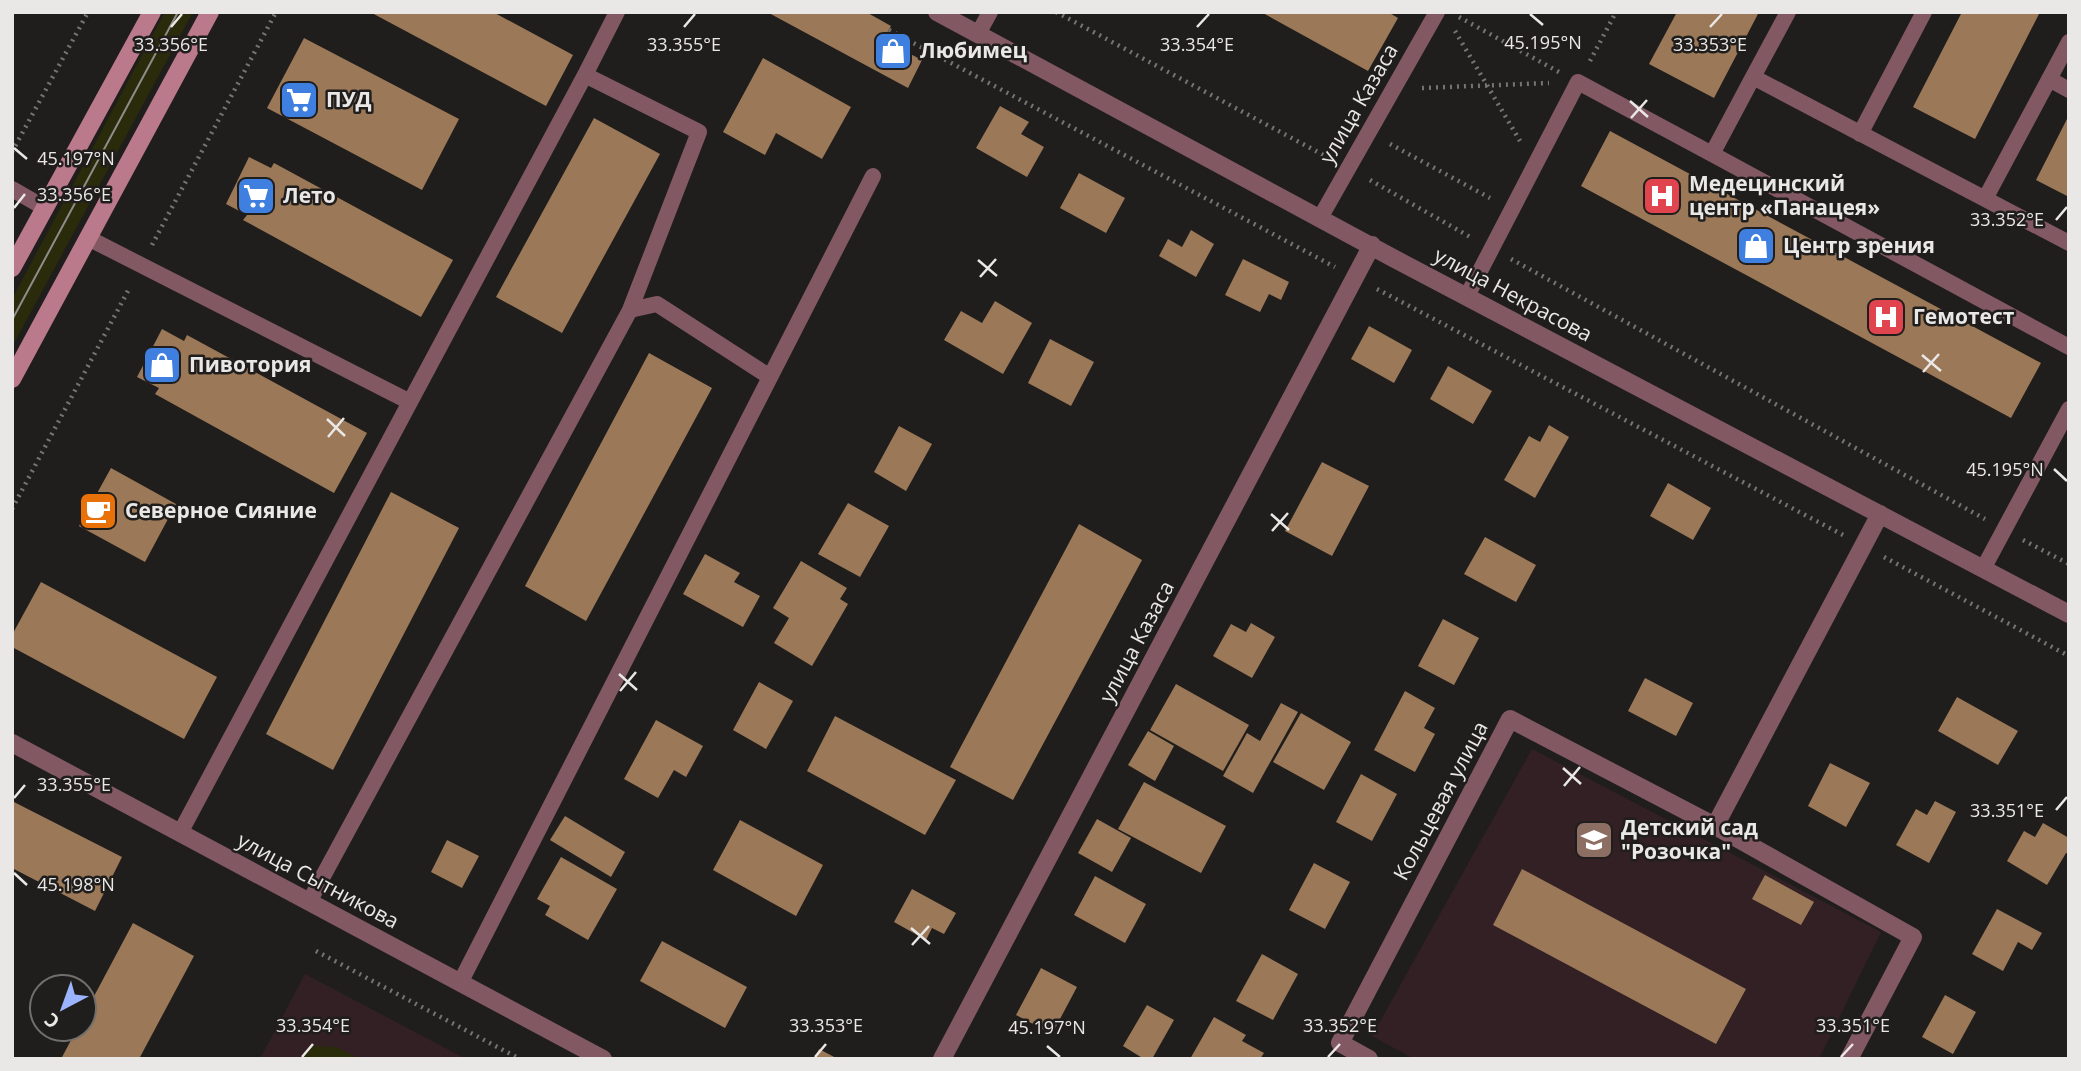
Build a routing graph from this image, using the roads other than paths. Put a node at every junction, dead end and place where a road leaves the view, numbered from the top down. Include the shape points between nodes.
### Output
1 (152, 12) edge
2 (210, 12) edge
3 (618, 12) edge
4 (937, 12) edge
5 (990, 12) edge
6 (1437, 12) edge
7 (1788, 12) edge
8 (1924, 12) edge
9 (978, 34) junction
10 (2069, 42) edge
11 (585, 75) junction
12 (1753, 76) junction
13 (2049, 79) junction
14 (2069, 90) edge
15 (1860, 134) junction
16 (1713, 154) junction
17 (873, 176) dead end
18 (12, 189) edge
19 (1985, 199) junction
20 (45, 208) junction
21 (1320, 218) junction
22 (88, 238) junction
23 (2069, 243) edge
24 (1372, 246) junction
25 (12, 268) edge
26 (1467, 296) junction
27 (630, 310) junction
28 (2069, 347) edge
29 (770, 377) junction
30 (12, 379) edge
31 (410, 402) junction
32 (2069, 410) edge
33 (1880, 514) junction
34 (1983, 569) junction
35 (2069, 614) edge
36 (12, 743) edge
37 (1716, 826) junction
38 (180, 833) junction
39 (309, 902) junction
40 (460, 983) junction
41 (603, 1059) edge
42 (942, 1059) edge
43 (1369, 1059) edge
44 (1849, 1059) edge

1 - 20 street
2 - 22 street
3 - 11 lane
4 - 9 street, улица Некрасова
5 - 9 lane
6 - 21 lane, улица Казаса
7 - 12 lane
8 - 15 lane
9 - 21 street, улица Некрасова
10 - 13 lane
11 - 27 lane via 699,132
11 - 31 lane
12 - 15 lane
12 - 16 lane
13 - 14 lane
13 - 19 lane
15 - 19 lane
16 - 26 lane via 1578,82
16 - 28 lane
17 - 29 lane
18 - 20 lane
19 - 23 lane
20 - 25 street
21 - 24 street, улица Некрасова
22 - 30 street
22 - 31 lane
24 - 26 street, улица Некрасова
24 - 42 street, улица Казаса
26 - 33 street, улица Некрасова
27 - 29 lane via 657,304
27 - 39 lane
29 - 40 lane
31 - 38 lane
32 - 34 lane
33 - 34 street, улица Некрасова
33 - 37 street
34 - 35 street, улица Некрасова
36 - 38 street, улица Сытникова
37 - 43 street, Кольцевая улица via 1510,719 1340,1043
37 - 44 street, Кольцевая улица via 1913,937
38 - 39 street, улица Сытникова
39 - 40 street, улица Сытникова
40 - 41 street, улица Сытникова

